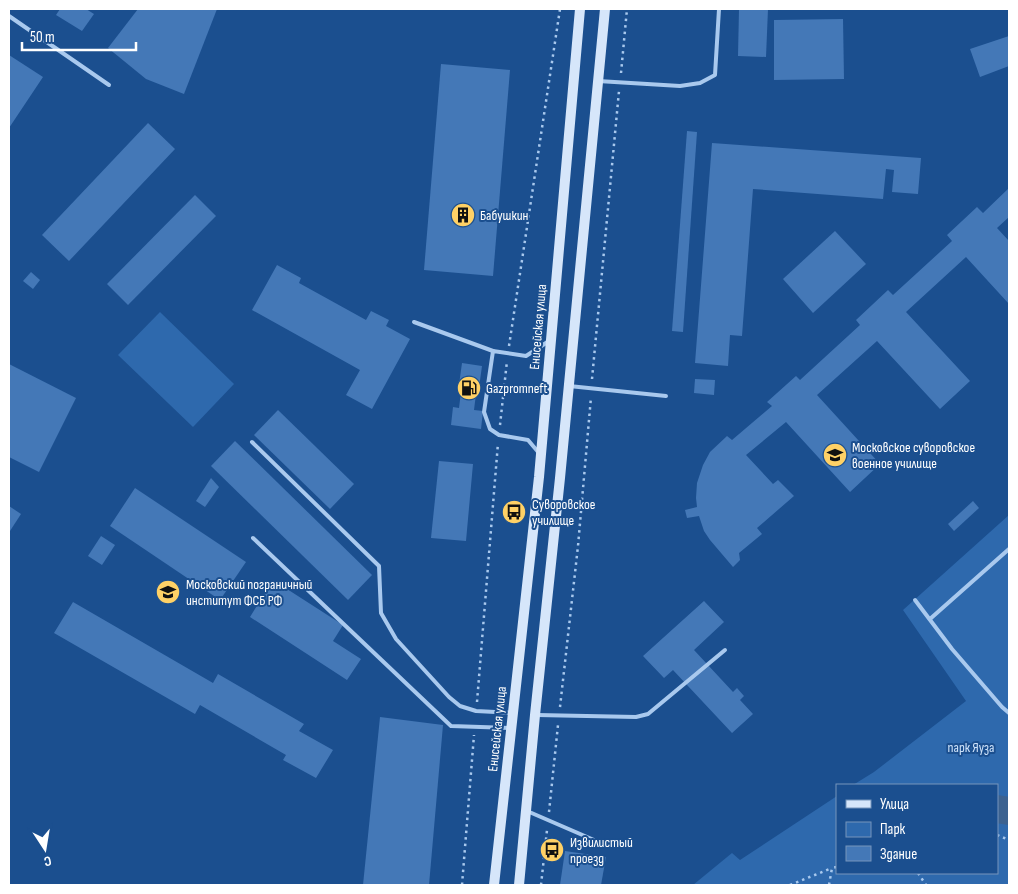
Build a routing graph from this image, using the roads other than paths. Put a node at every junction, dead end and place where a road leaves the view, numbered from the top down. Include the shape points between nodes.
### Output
1 (580, 9) edge
2 (605, 9) edge
3 (719, 9) edge
4 (9, 16) edge
5 (598, 81) junction
6 (109, 85) dead end
7 (414, 322) dead end
8 (551, 339) junction
9 (493, 350) junction
10 (569, 386) junction
11 (666, 396) dead end
12 (252, 442) dead end
13 (541, 455) junction
14 (253, 538) dead end
15 (1009, 549) edge
16 (915, 600) dead end
17 (930, 619) junction
18 (725, 650) dead end
19 (513, 713) junction
20 (1009, 713) edge
21 (534, 715) junction
22 (511, 728) junction
23 (526, 810) junction
24 (594, 840) dead end
25 (494, 885) edge
26 (519, 885) edge

1 - 8 main road, Енисейская улица
2 - 5 main road
3 - 5 lane via 715,75 700,83 680,86
4 - 6 lane
5 - 10 main road
7 - 9 lane
8 - 9 lane via 526,356
8 - 13 main road, Енисейская улица
9 - 13 lane via 484,412 490,429 498,435 528,440
10 - 11 lane
10 - 21 main road
12 - 19 lane via 379,566 381,612 396,639 449,697 460,706 476,711
13 - 19 main road, Енисейская улица
14 - 22 lane via 451,726
15 - 17 lane
16 - 17 lane
17 - 20 lane
18 - 21 lane via 648,714 636,717
19 - 22 main road, Енисейская улица
21 - 23 main road
22 - 25 main road, Енисейская улица
23 - 24 lane
23 - 26 main road

